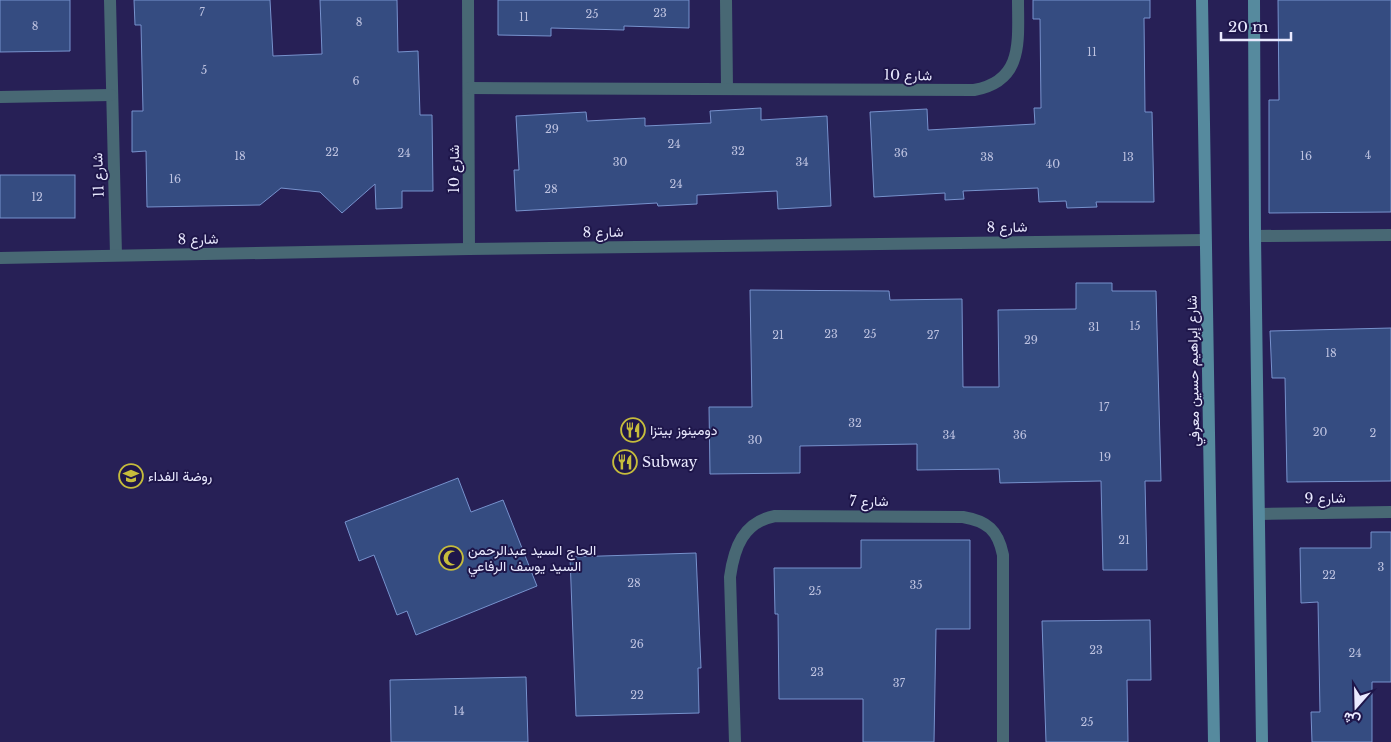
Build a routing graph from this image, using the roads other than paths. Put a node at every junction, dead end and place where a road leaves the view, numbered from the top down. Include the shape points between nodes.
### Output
1 (110, 0) edge
2 (468, 0) edge
3 (726, 0) edge
4 (1018, 0) edge
5 (1202, 0) edge
6 (1254, 0) edge
7 (469, 88) junction
8 (726, 88) junction
9 (111, 95) junction
10 (0, 97) edge
11 (1391, 235) edge
12 (1254, 236) junction
13 (1206, 240) junction
14 (469, 249) junction
15 (116, 255) junction
16 (0, 258) edge
17 (1391, 512) edge
18 (1258, 514) junction
19 (735, 742) edge
20 (1003, 742) edge
21 (1214, 742) edge
22 (1262, 742) edge

1 - 9 street, شارع 11
2 - 7 street, شارع 10
3 - 8 street
4 - 8 street, شارع 10 via 1018,36 1012,64 1004,77 989,87 956,91
5 - 13 street, شارع إبراهيم حسين معرفي
6 - 12 street
7 - 8 street, شارع 10
7 - 14 street, شارع 10
9 - 10 street
9 - 15 street, شارع 11
11 - 12 street
12 - 18 street
13 - 14 street, شارع 8
13 - 21 street, شارع إبراهيم حسين معرفي
14 - 15 street, شارع 8
15 - 16 street, شارع 8
17 - 18 street, شارع 9
18 - 22 street
19 - 20 street, شارع 7 via 730,577 733,558 748,529 764,518 775,516 963,517 991,528 998,536 1003,555

